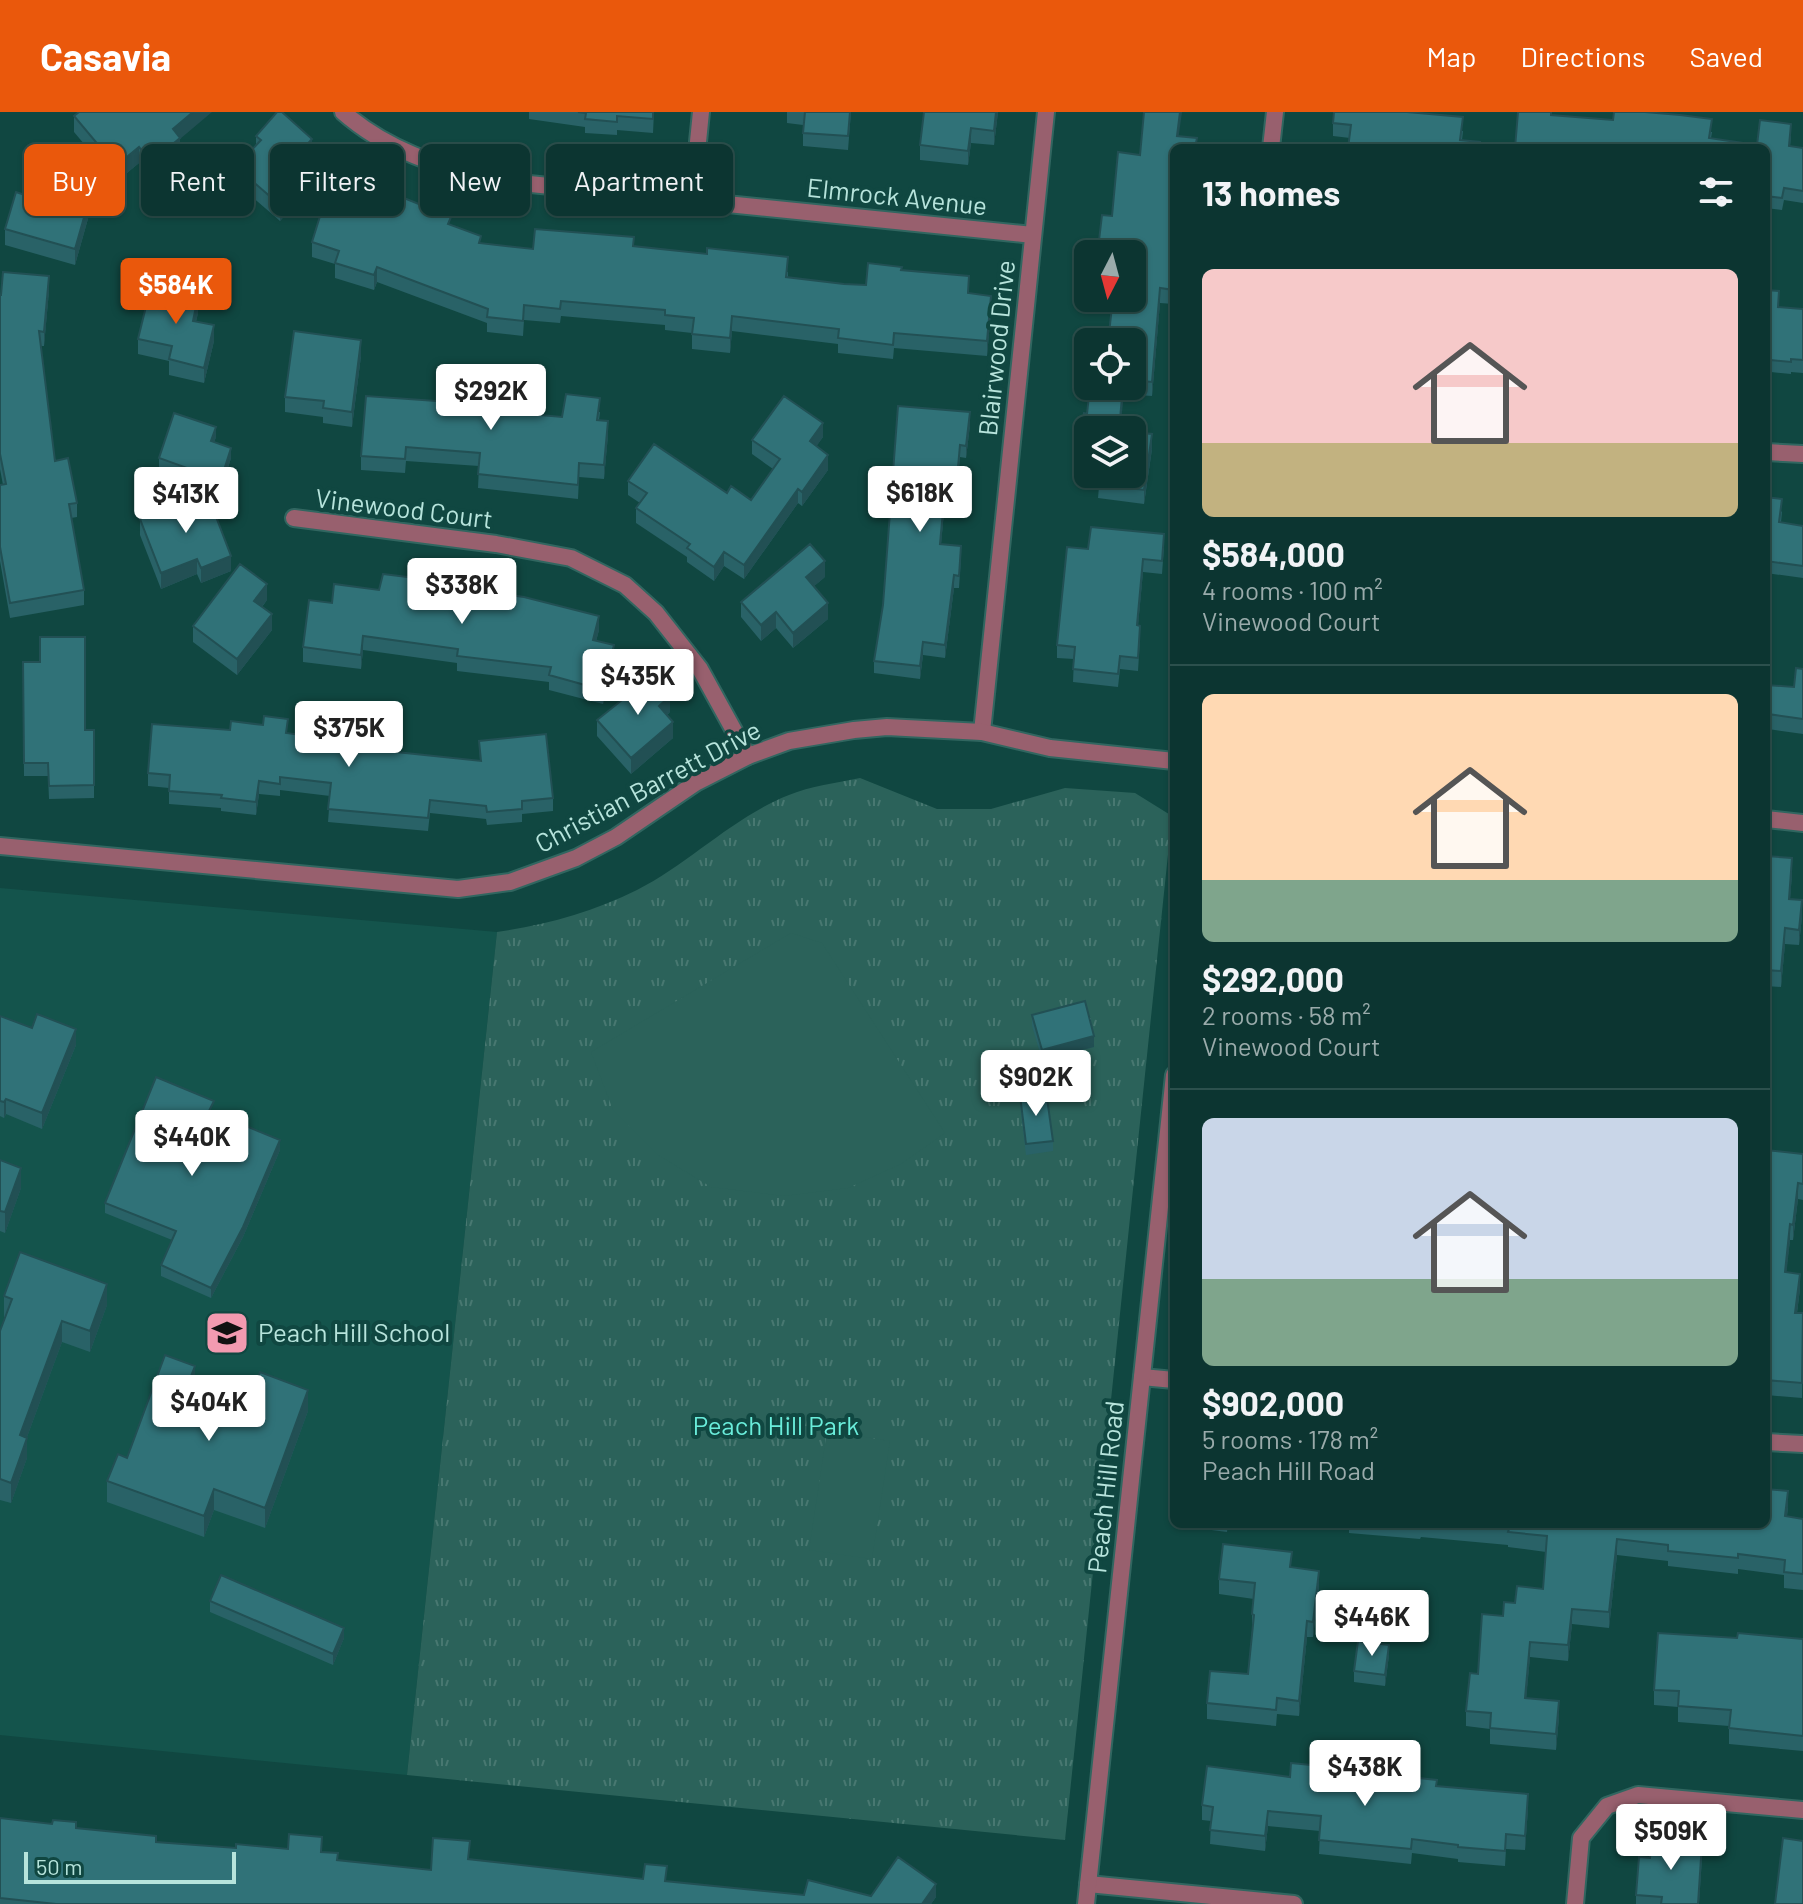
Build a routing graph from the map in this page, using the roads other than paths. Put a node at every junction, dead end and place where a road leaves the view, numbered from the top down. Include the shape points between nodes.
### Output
1 (343, 112) edge
2 (701, 112) edge
3 (1046, 112) edge
4 (1275, 112) edge
5 (698, 144) edge
6 (1271, 144) edge
7 (546, 186) edge
8 (733, 205) edge
9 (1033, 235) junction
10 (1770, 452) edge
11 (1803, 454) edge
12 (294, 518) dead end
13 (982, 732) junction
14 (748, 756) junction
15 (1170, 761) edge
16 (1770, 819) edge
17 (1803, 823) edge
18 (0, 846) edge
19 (1170, 1113) edge
20 (1142, 1377) junction
21 (1170, 1380) edge
22 (1770, 1442) edge
23 (1803, 1444) edge
24 (1803, 1810) edge
25 (1088, 1884) junction
26 (1086, 1904) edge
27 (1294, 1904) edge
28 (1575, 1904) edge

1 - 7 street, Elmrock Avenue via 396,149 433,164 491,180
2 - 5 street
3 - 9 street, Blairwood Drive
4 - 6 street
8 - 9 street, Elmrock Avenue
9 - 13 street, Blairwood Drive
10 - 11 street
12 - 14 street, Vinewood Court via 571,558 625,585 656,613 700,669
13 - 14 street, Christian Barrett Drive via 854,730 789,741
13 - 15 street, Christian Barrett Drive via 1050,748
14 - 18 street, Christian Barrett Drive via 576,858 510,882 458,889
16 - 17 street
19 - 20 street, Peach Hill Road
20 - 21 street
20 - 25 street, Peach Hill Road
22 - 23 street
24 - 28 street via 1638,1795 1607,1806 1581,1838
25 - 26 street, Peach Hill Road
25 - 27 street

